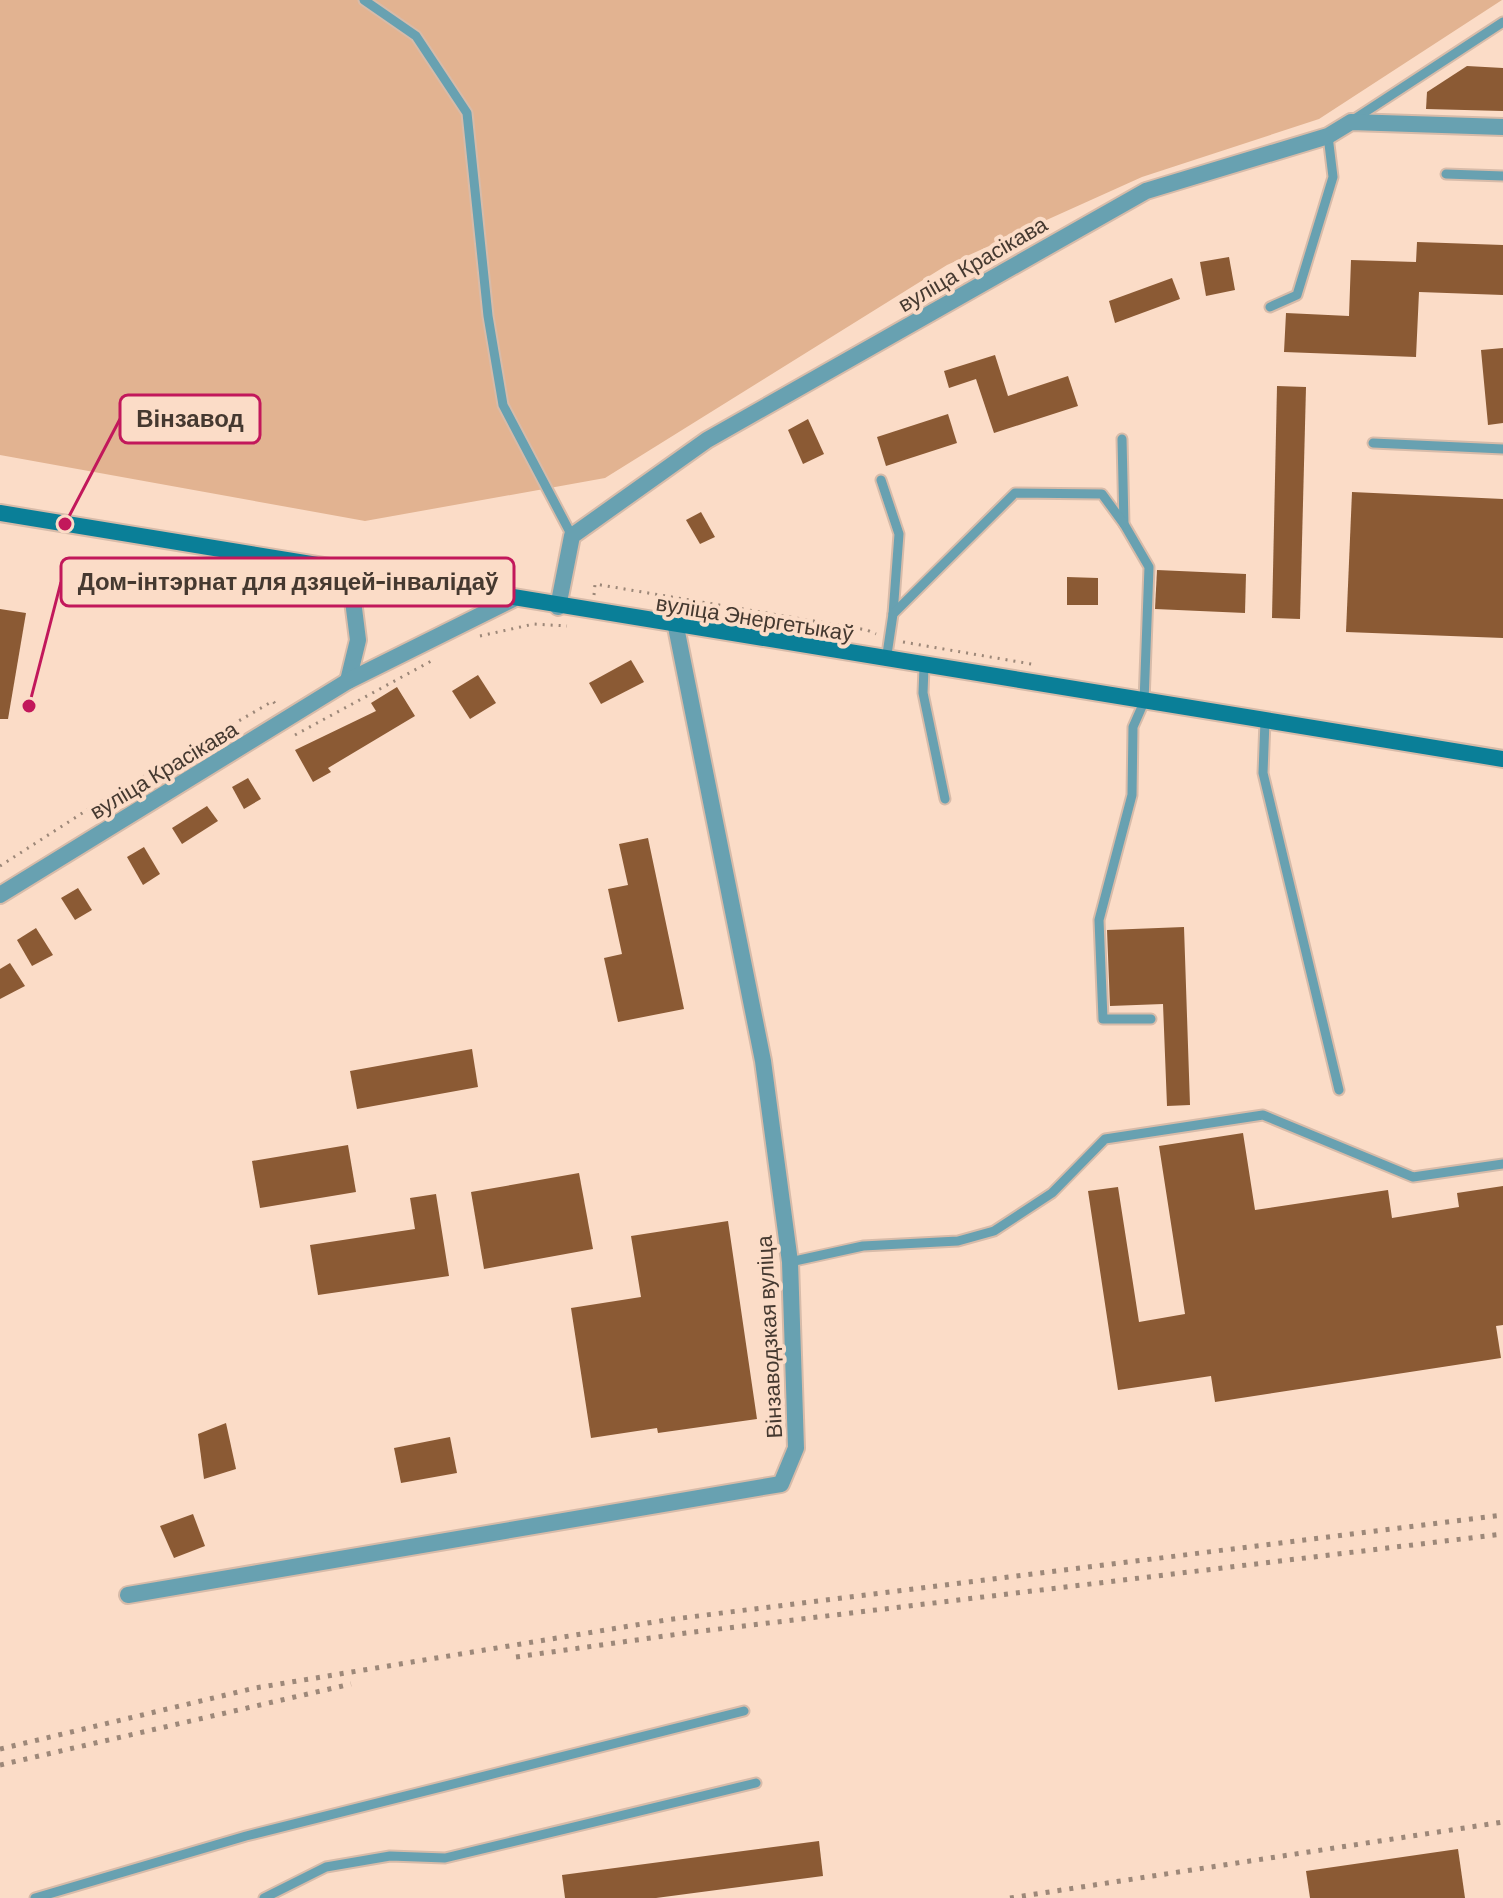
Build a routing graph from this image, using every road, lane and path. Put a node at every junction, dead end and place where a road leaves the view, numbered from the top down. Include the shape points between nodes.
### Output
1 (364, 0) edge
2 (1503, 22) edge
3 (1351, 122) junction
4 (1503, 127) edge
5 (1328, 136) junction
6 (1446, 174) dead end
7 (1503, 176) edge
8 (1270, 307) dead end
9 (1122, 439) dead end
10 (1373, 443) dead end
11 (1503, 449) edge
12 (881, 480) dead end
13 (0, 513) edge
14 (1124, 524) junction
15 (572, 536) junction
16 (349, 569) junction
17 (513, 599) junction
18 (558, 607) junction
19 (592, 612) junction
20 (893, 614) junction
21 (576, 626) dead end
22 (676, 627) junction
23 (472, 638) dead end
24 (890, 640) junction
25 (445, 653) dead end
26 (886, 661) junction
27 (1039, 665) dead end
28 (924, 667) junction
29 (348, 681) junction
30 (1144, 702) junction
31 (286, 720) junction
32 (1265, 721) junction
33 (1503, 759) edge
34 (945, 799) dead end
35 (0, 866) edge
36 (0, 895) edge
37 (1151, 1019) dead end
38 (1339, 1090) dead end
39 (1503, 1164) edge
40 (790, 1262) junction
41 (128, 1595) dead end
42 (744, 1711) dead end
43 (756, 1783) dead end
44 (35, 1898) edge
45 (264, 1898) edge

1 - 15 lane via 416,36 467,113 503,405
2 - 3 lane
3 - 4 street
3 - 5 street, вуліца Красікава
5 - 8 lane via 1333,177 1297,295
5 - 15 street, вуліца Красікава via 1146,191 707,440
6 - 7 lane
9 - 14 lane
10 - 11 lane
12 - 20 lane via 899,534
13 - 16 main road, вуліца Энергетыкаў
14 - 20 lane via 1102,494 1015,493
14 - 30 lane via 1149,567
15 - 18 street
16 - 17 main road, вуліца Энергетыкаў
16 - 29 street via 358,640
17 - 18 main road, вуліца Энергетыкаў
17 - 29 street, вуліца Красікава
18 - 19 main road, вуліца Энергетыкаў
19 - 22 main road, вуліца Энергетыкаў
19 - 24 path via 595,584 867,630
20 - 24 lane
21 - 23 path via 534,624
22 - 26 main road, вуліца Энергетыкаў
22 - 40 street, Вінзаводзкая вуліца via 763,1061
24 - 26 lane
24 - 27 path
25 - 31 path via 297,737
26 - 28 main road, вуліца Энергетыкаў
28 - 30 main road, вуліца Энергетыкаў
28 - 34 lane via 923,693
29 - 31 street, вуліца Красікава
30 - 32 main road, вуліца Энергетыкаў
30 - 37 lane via 1133,727 1132,795 1099,920 1103,1019
31 - 35 path via 273,701
31 - 36 street, вуліца Красікава
32 - 33 main road, вуліца Энергетыкаў
32 - 38 lane via 1263,773
39 - 40 lane via 1413,1177 1263,1115 1105,1139 1052,1193 994,1231 958,1241 863,1246
40 - 41 street, Вінзаводзкая вуліца via 796,1448 781,1484
42 - 44 lane via 246,1836
43 - 45 lane via 445,1858 390,1856 326,1867

